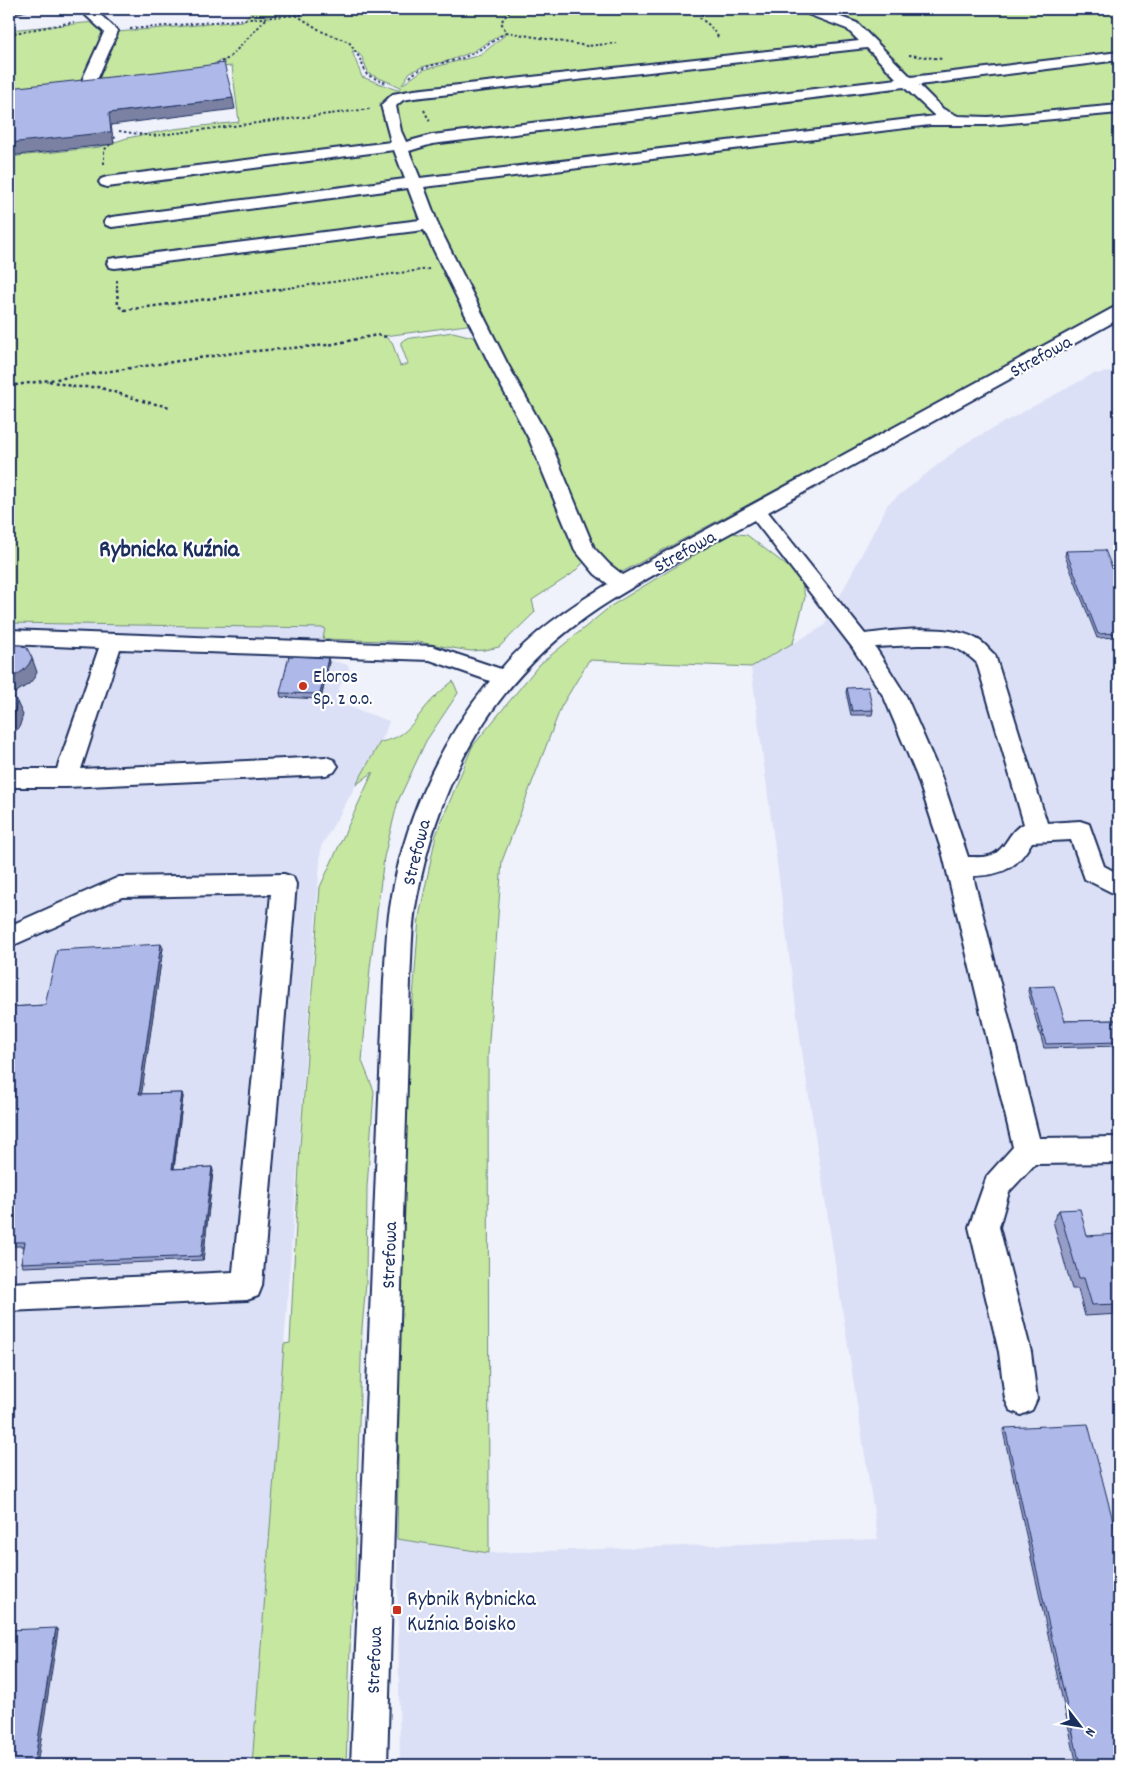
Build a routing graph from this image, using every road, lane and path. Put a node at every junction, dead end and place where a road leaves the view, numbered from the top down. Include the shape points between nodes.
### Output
1 (369, 9) edge
2 (510, 9) edge
3 (706, 9) edge
4 (807, 9) edge
5 (89, 11) edge
6 (295, 14) junction
7 (268, 17) junction
8 (111, 31) junction
9 (506, 32) junction
10 (9, 34) edge
11 (719, 38) dead end
12 (616, 43) dead end
13 (871, 45) junction
14 (1119, 56) edge
15 (209, 69) edge
16 (984, 74) junction
17 (406, 80) dead end
18 (123, 82) edge
19 (907, 83) junction
20 (386, 84) dead end
21 (388, 108) junction
22 (1119, 109) edge
23 (955, 120) junction
24 (119, 131) edge
25 (401, 146) junction
26 (107, 182) dead end
27 (413, 183) junction
28 (112, 222) dead end
29 (430, 224) junction
30 (115, 263) dead end
31 (1119, 312) edge
32 (387, 338) dead end
33 (45, 381) junction
34 (9, 386) edge
35 (170, 407) dead end
36 (756, 510) junction
37 (622, 584) junction
38 (9, 637) edge
39 (112, 640) junction
40 (860, 642) junction
41 (504, 678) junction
42 (326, 766) dead end
43 (9, 778) edge
44 (66, 778) junction
45 (1038, 832) junction
46 (959, 867) junction
47 (1119, 886) edge
48 (9, 937) edge
49 (1119, 1150) edge
50 (1028, 1151) junction
51 (9, 1297) edge
52 (1021, 1399) dead end
53 (369, 1765) edge

1 - 6 path
2 - 9 path via 501,22
3 - 11 path via 700,18
4 - 13 street via 852,26
5 - 8 street
5 - 10 path via 68,24
6 - 7 path
6 - 20 path via 323,32 345,40 359,57 367,75
7 - 8 path
7 - 15 path via 229,58
8 - 18 street via 81,87
9 - 12 path via 587,46
9 - 17 path via 468,56 416,70
13 - 16 path via 896,54 942,59
13 - 19 street
13 - 21 street via 414,94 398,97 390,102
14 - 16 street
16 - 19 street
19 - 23 street via 938,112
19 - 25 street
21 - 24 path via 152,136
21 - 25 street
22 - 23 street via 1007,120
23 - 27 street
25 - 26 street
25 - 27 street
27 - 28 street
27 - 29 street
29 - 30 street
29 - 37 street via 539,439 585,550
31 - 36 street, Strefowa
32 - 33 path via 377,335 328,345 233,353
33 - 34 path
33 - 35 path via 75,387 98,387
36 - 37 street, Strefowa
36 - 40 street
37 - 41 street, Strefowa via 562,623
38 - 39 street
39 - 41 street via 432,653
39 - 44 street
40 - 45 street via 883,638 951,638 972,646 986,660
40 - 46 street via 895,696 929,776
41 - 53 street, Strefowa via 468,727 438,780 416,841 404,898 397,980
42 - 44 street
43 - 44 street
45 - 46 street via 1025,833 1014,852 993,866
45 - 47 street via 1080,830 1094,872
46 - 50 street
48 - 51 street via 119,887 284,884 247,1286
49 - 50 street
50 - 52 street via 997,1185 984,1227 1015,1352

